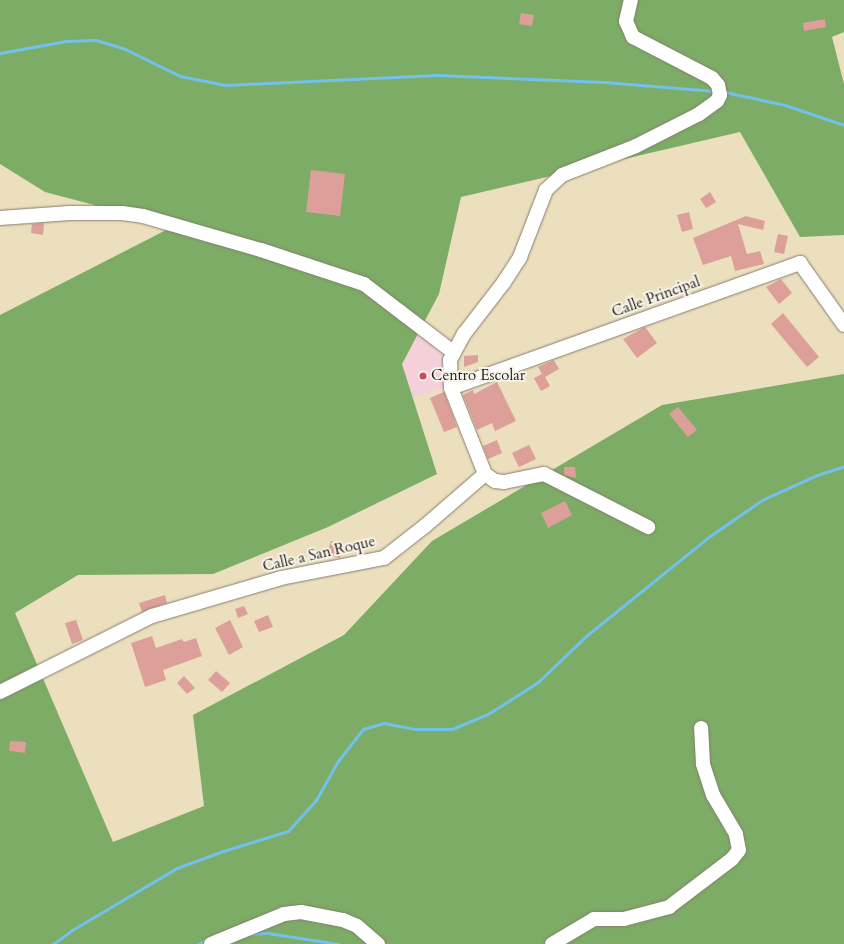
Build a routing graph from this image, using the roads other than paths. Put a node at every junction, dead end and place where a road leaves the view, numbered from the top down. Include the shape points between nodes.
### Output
1 (631, 0) edge
2 (0, 218) edge
3 (844, 325) edge
4 (453, 352) junction
5 (451, 388) junction
6 (484, 474) junction
7 (648, 527) dead end
8 (0, 692) edge
9 (701, 728) dead end
10 (211, 944) edge
11 (378, 944) edge
12 (552, 944) edge

1 - 4 street via 626,21 633,37 712,78 718,85 720,95 717,101 699,114 636,146 575,169 549,185 520,257
2 - 4 street via 70,213 122,213 143,216 261,250 364,284
3 - 5 street, Calle Principal via 800,263
4 - 5 street via 449,372
5 - 6 street
6 - 7 street via 495,480 509,482 544,474
6 - 8 street, Calle a San Roque via 384,558 281,578 152,616
9 - 12 street via 703,764 713,795 736,834 739,850 732,859 668,907 624,919 594,919
10 - 11 street via 284,914 301,912 343,920 357,926

